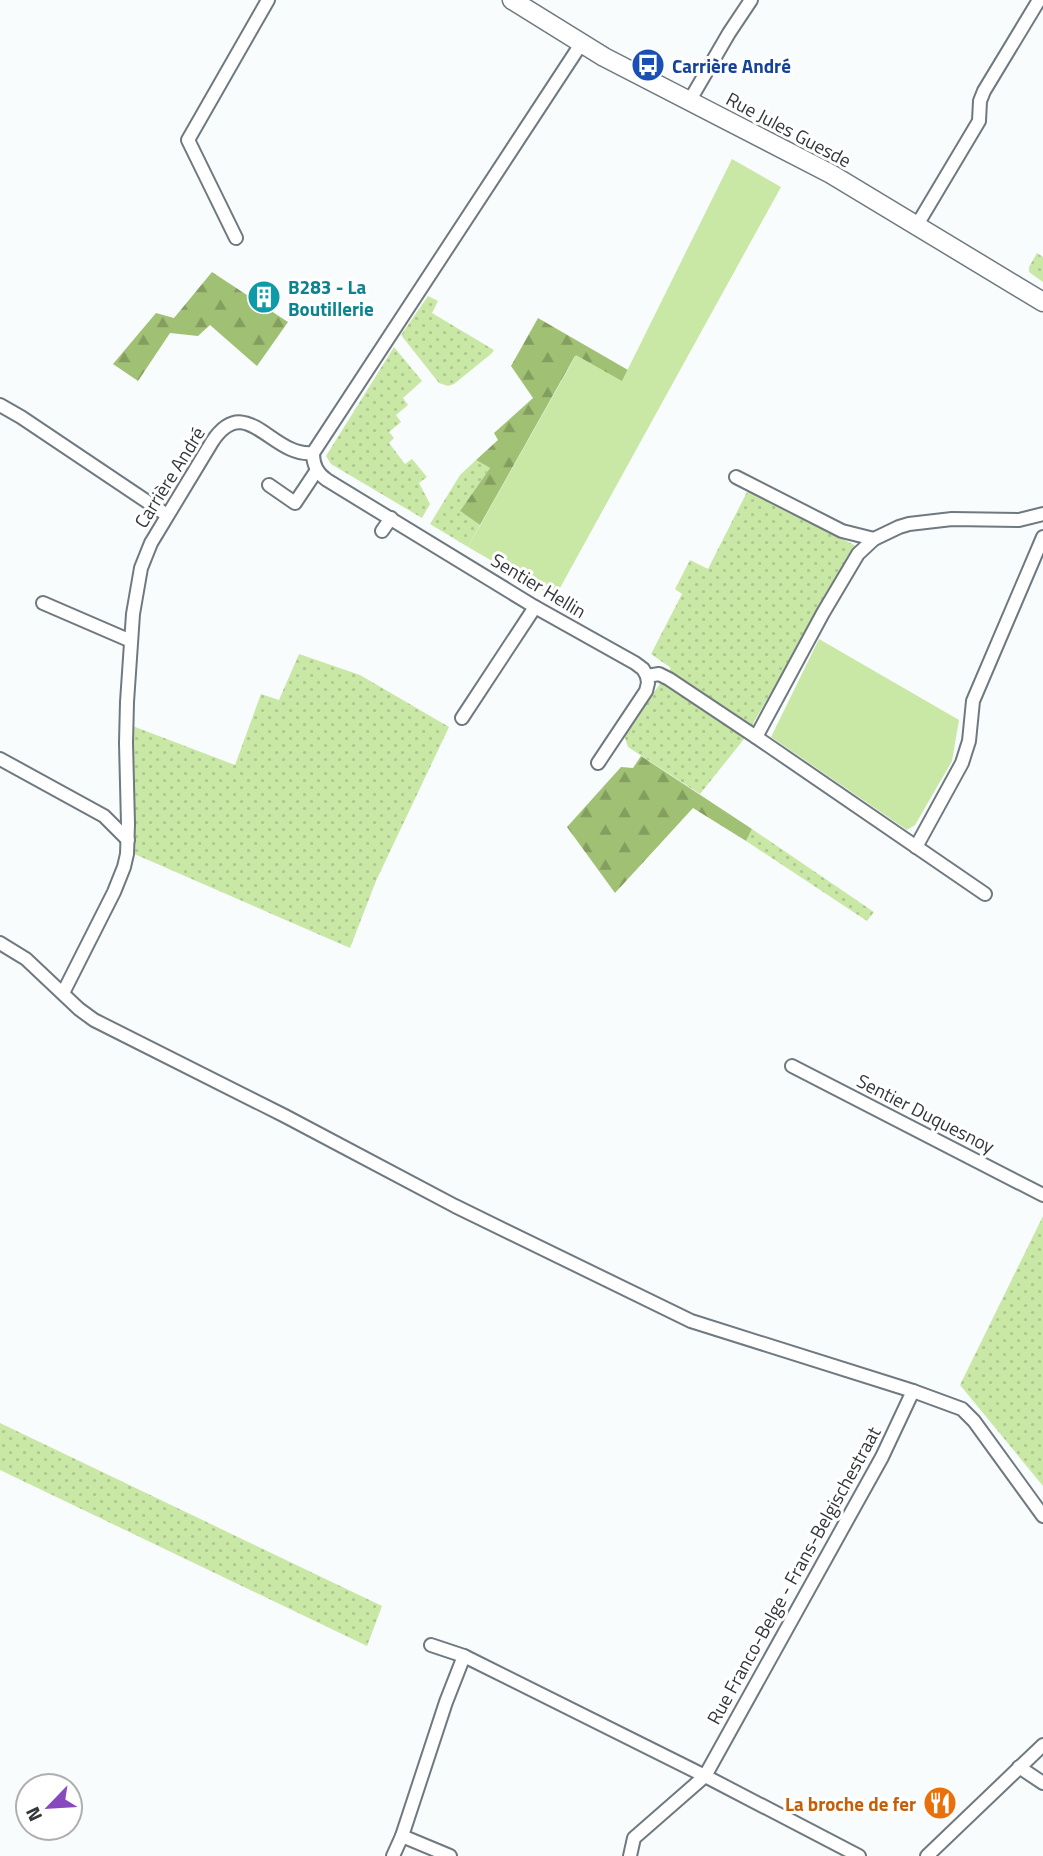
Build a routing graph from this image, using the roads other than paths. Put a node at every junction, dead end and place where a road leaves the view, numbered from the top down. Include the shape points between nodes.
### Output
1 (268, 0) edge
2 (512, 0) edge
3 (751, 0) edge
4 (1039, 0) edge
5 (580, 44) junction
6 (690, 100) junction
7 (917, 225) junction
8 (236, 238) dead end
9 (1043, 302) edge
10 (0, 405) edge
11 (313, 453) junction
12 (317, 470) junction
13 (736, 477) dead end
14 (270, 485) dead end
15 (1043, 514) edge
16 (167, 515) junction
17 (391, 518) junction
18 (382, 531) dead end
19 (1043, 537) edge
20 (874, 539) junction
21 (43, 603) dead end
22 (535, 607) junction
23 (131, 641) junction
24 (647, 676) junction
25 (463, 718) dead end
26 (756, 737) junction
27 (0, 759) edge
28 (598, 764) dead end
29 (128, 840) junction
30 (916, 846) junction
31 (985, 894) dead end
32 (0, 943) edge
33 (63, 993) junction
34 (792, 1066) dead end
35 (1043, 1195) edge
36 (914, 1391) junction
37 (1043, 1516) edge
38 (431, 1645) dead end
39 (464, 1656) junction
40 (1043, 1745) edge
41 (1019, 1767) junction
42 (705, 1776) junction
43 (1043, 1783) edge
44 (402, 1836) junction
45 (393, 1856) edge
46 (450, 1856) edge
47 (630, 1856) edge
48 (859, 1856) edge
49 (927, 1856) edge

1 - 8 street via 188,140
2 - 5 main road, Rue Jules Guesde
3 - 6 street
4 - 7 street via 984,91 979,121
5 - 6 main road, Rue Jules Guesde
5 - 11 street
6 - 7 main road, Rue Jules Guesde
7 - 9 main road, Rue Jules Guesde
10 - 16 street
11 - 12 street
11 - 16 street, Carrière André via 295,452 248,424 233,422 219,432
12 - 14 street via 295,503
12 - 17 street, Sentier Hellin
13 - 20 street via 842,531
15 - 20 street via 1019,520 941,520 899,527
16 - 23 street, Carrière André via 141,568
17 - 18 street
17 - 22 street, Sentier Hellin
19 - 30 street via 973,701 962,763
20 - 26 street via 858,554
21 - 23 street
22 - 24 street, Sentier Hellin via 635,663
22 - 25 street
23 - 29 street, Carrière André via 126,734
24 - 26 street, Sentier Hellin via 659,674
24 - 28 street via 646,691
26 - 30 street, Sentier Hellin
27 - 29 street via 104,816
29 - 33 street, Carrière André via 119,881
30 - 31 street, Sentier Hellin
32 - 33 street via 26,959
33 - 36 street via 106,1026 455,1206 691,1321
34 - 35 street, Sentier Duquesnoy
36 - 37 street via 969,1415
36 - 42 street, Rue Franco-Belge - Frans-Belgischestraat
38 - 39 street
39 - 42 street
39 - 44 street
40 - 41 street
41 - 43 street
41 - 49 street
42 - 47 street, Rue Franco-Belge - Frans-Belgischestraat via 635,1838
42 - 48 street
44 - 45 street
44 - 46 street

